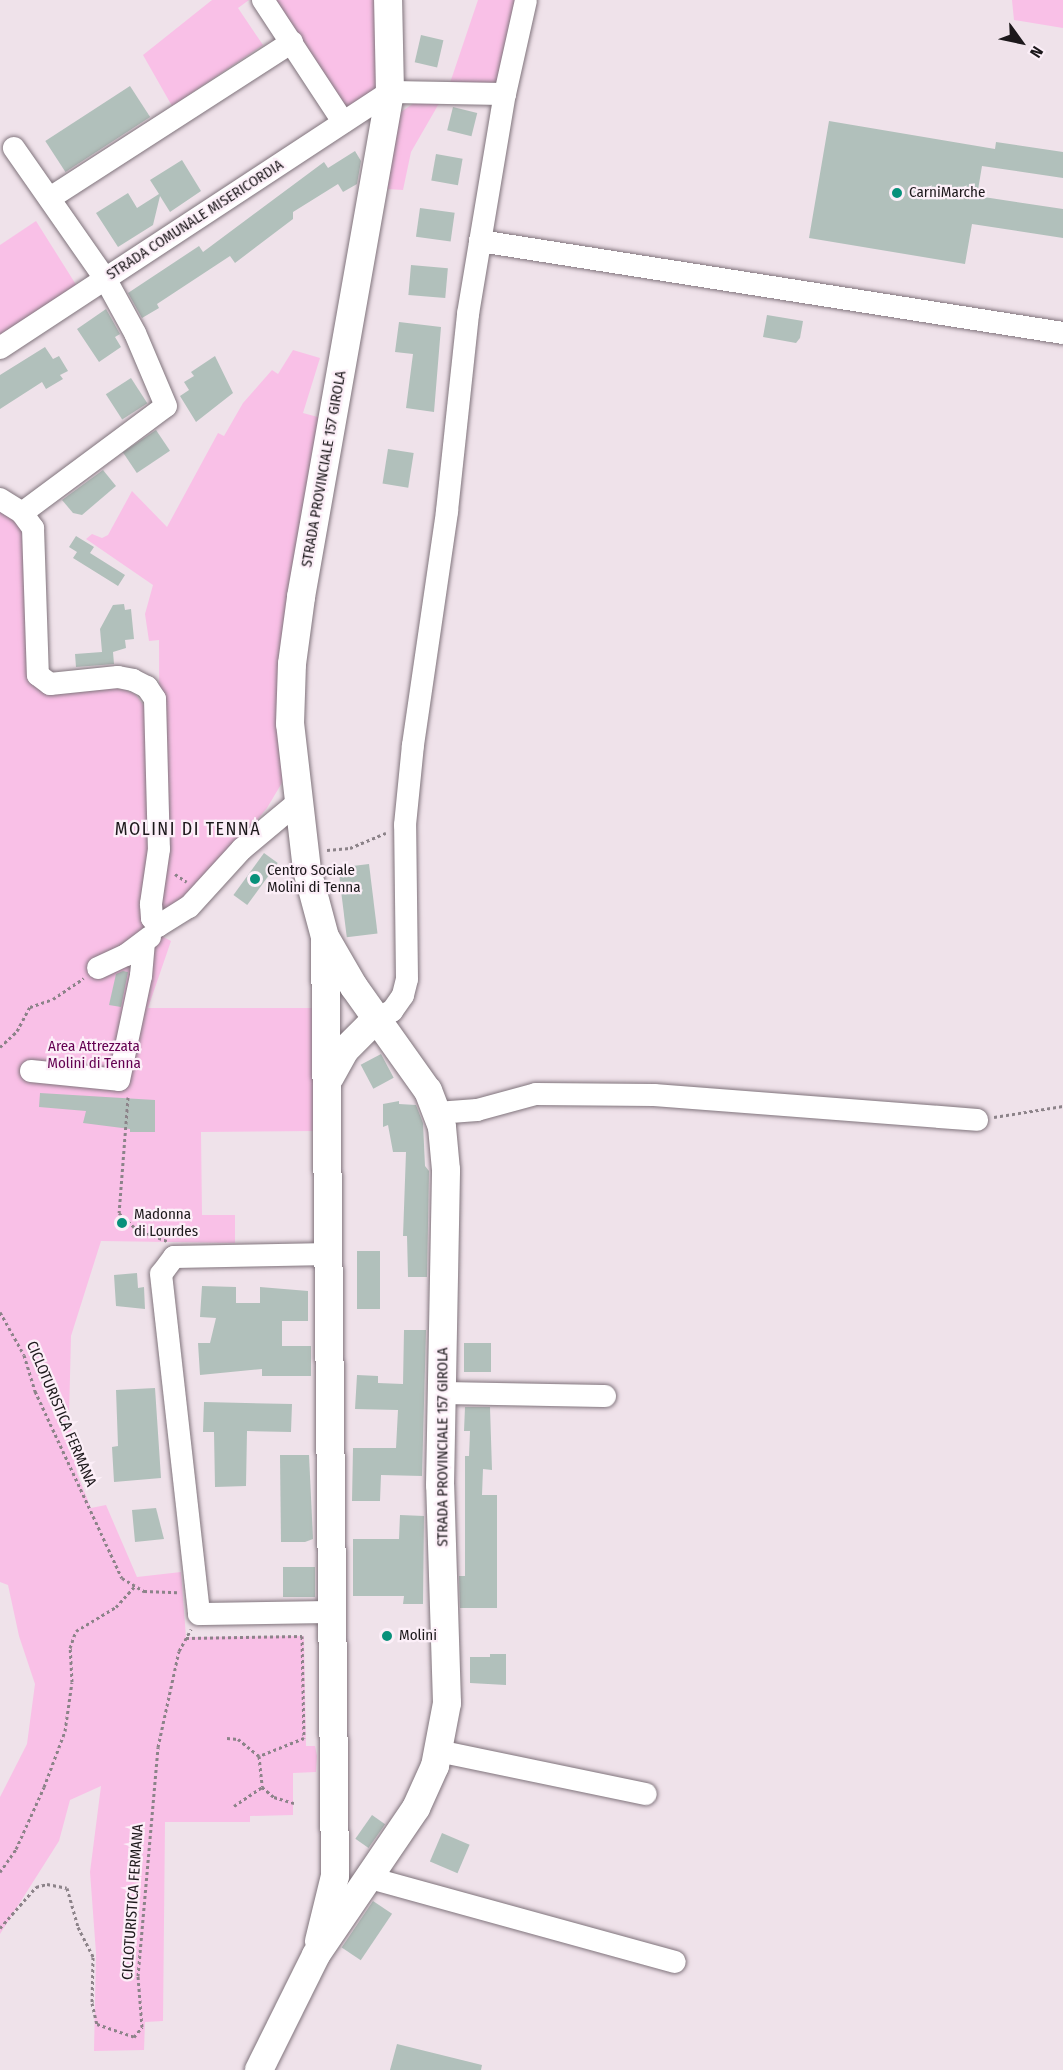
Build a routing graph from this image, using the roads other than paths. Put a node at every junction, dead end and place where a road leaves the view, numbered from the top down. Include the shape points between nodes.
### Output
1 (263, 0) edge
2 (388, 0) edge
3 (526, 0) edge
4 (292, 42) junction
5 (390, 92) junction
6 (505, 94) junction
7 (343, 122) junction
8 (14, 148) dead end
9 (50, 198) junction
10 (480, 241) junction
11 (106, 280) junction
12 (1063, 333) edge
13 (0, 348) edge
14 (0, 499) edge
15 (22, 513) junction
16 (297, 804) junction
17 (151, 934) junction
18 (325, 937) junction
19 (98, 968) road end
20 (377, 1018) junction
21 (324, 1038) junction
22 (31, 1071) dead end
23 (330, 1077) junction
24 (437, 1113) junction
25 (977, 1120) road end
26 (330, 1254) junction
27 (442, 1393) junction
28 (605, 1396) dead end
29 (333, 1612) junction
30 (438, 1751) junction
31 (646, 1794) dead end
32 (335, 1876) junction
33 (365, 1886) junction
34 (316, 1954) junction
35 (675, 1962) dead end
36 (260, 2070) edge

1 - 4 street
2 - 5 main road, STRADA PROVINCIALE 157 GIROLA
3 - 6 street
4 - 7 street
4 - 9 street
5 - 6 street
5 - 7 street, STRADA COMUNALE MISERICORDIA
5 - 16 main road, STRADA PROVINCIALE 157 GIROLA via 292,664 290,724
6 - 10 street
7 - 11 street, STRADA COMUNALE MISERICORDIA
8 - 9 street
9 - 11 street
10 - 12 street
10 - 20 street via 468,314 447,511 412,745 405,825 407,978 403,995 392,1011
11 - 13 street, STRADA COMUNALE MISERICORDIA
11 - 15 street via 135,333 166,406
14 - 15 street
15 - 17 street via 33,528 38,675 50,684 118,677 133,680 147,687 155,699 159,849
16 - 17 street via 243,849 170,922
16 - 18 main road, STRADA PROVINCIALE 157 GIROLA via 304,853
17 - 19 street
17 - 22 street via 119,1080
18 - 20 main road, STRADA PROVINCIALE 157 GIROLA
18 - 21 main road, STRADA PROVINCIALE 157 GIROLA
20 - 21 main road via 360,1012 349,1015
20 - 23 main road via 345,1050
20 - 24 main road, STRADA PROVINCIALE 157 GIROLA via 418,1075
21 - 23 main road, STRADA PROVINCIALE 157 GIROLA
23 - 26 main road, STRADA PROVINCIALE 157 GIROLA
24 - 25 street via 477,1110 536,1094 654,1095
24 - 27 main road, STRADA PROVINCIALE 157 GIROLA via 446,1170
26 - 29 main road, STRADA PROVINCIALE 157 GIROLA
26 - 29 street via 174,1257 161,1274 198,1603
27 - 28 street
27 - 30 main road, STRADA PROVINCIALE 157 GIROLA via 440,1485 447,1703
29 - 32 main road, STRADA PROVINCIALE 157 GIROLA
30 - 31 street
30 - 33 main road, STRADA PROVINCIALE 157 GIROLA via 416,1808
32 - 33 main road via 347,1892
32 - 34 main road, STRADA PROVINCIALE 157 GIROLA
33 - 34 main road, STRADA PROVINCIALE 157 GIROLA
33 - 35 street
34 - 36 main road, STRADA PROVINCIALE 157 GIROLA

